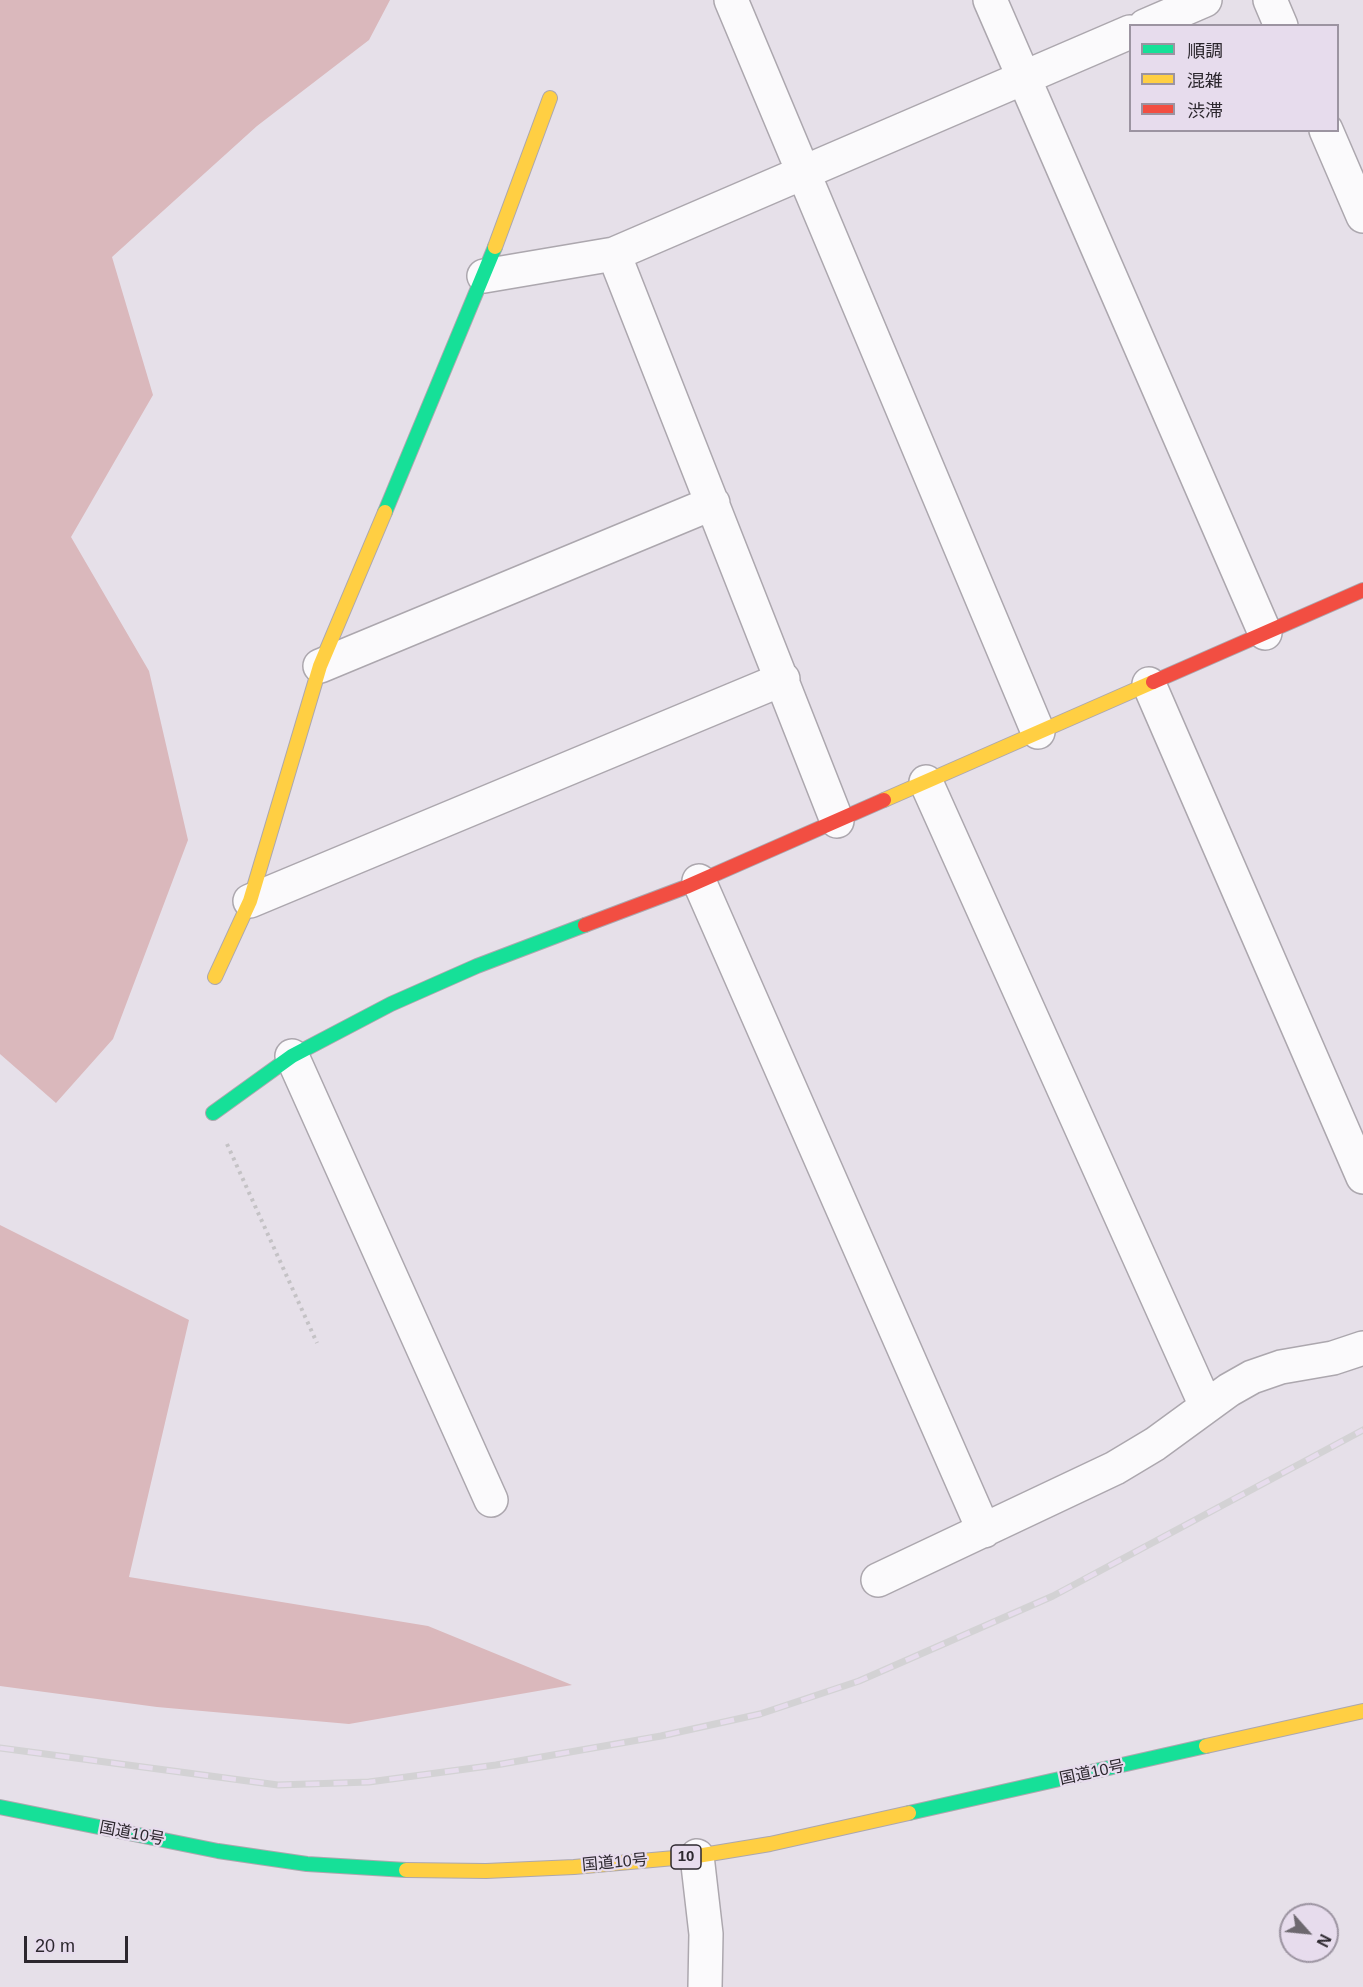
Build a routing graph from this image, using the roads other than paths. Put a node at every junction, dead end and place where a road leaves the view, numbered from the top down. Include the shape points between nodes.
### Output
1 (731, 0) edge
2 (990, 0) edge
3 (1205, 0) edge
4 (1270, 0) edge
5 (1150, 24) edge
6 (1280, 24) edge
7 (1129, 33) edge
8 (1024, 77) junction
9 (550, 98) dead end
10 (1327, 132) edge
11 (803, 172) junction
12 (1363, 216) edge
13 (614, 254) junction
14 (483, 276) junction
15 (713, 503) junction
16 (1363, 590) edge
17 (1265, 633) junction
18 (320, 666) junction
19 (783, 679) junction
20 (1149, 684) junction
21 (1038, 732) junction
22 (926, 782) junction
23 (837, 821) junction
24 (699, 881) junction
25 (250, 901) junction
26 (215, 977) dead end
27 (292, 1056) junction
28 (213, 1113) road end
29 (1363, 1177) edge
30 (1363, 1348) edge
31 (1206, 1406) junction
32 (491, 1500) dead end
33 (984, 1531) junction
34 (878, 1580) dead end
35 (1363, 1711) edge
36 (0, 1807) edge
37 (697, 1856) junction
38 (705, 1987) edge

1 - 11 street
2 - 8 street
3 - 5 street
4 - 6 street
7 - 8 street
8 - 11 street
8 - 17 street
9 - 14 main road
10 - 12 street
11 - 13 street
11 - 21 street
13 - 14 street
13 - 15 street
14 - 18 main road
15 - 18 street
15 - 19 street
16 - 17 main road
17 - 20 main road
18 - 25 main road
19 - 23 street
19 - 25 street
20 - 21 main road
20 - 29 street
21 - 22 main road
22 - 23 main road
22 - 31 street
23 - 24 main road
24 - 27 main road via 477,966 391,1004
24 - 33 street
25 - 26 main road
27 - 28 main road
27 - 32 street
30 - 31 street via 1265,1372
31 - 33 street via 1115,1468
33 - 34 street
35 - 37 main road, 国道10号 / 10 via 770,1844
36 - 37 main road, 国道10号 / 10 via 218,1851 307,1864 486,1871
37 - 38 street via 706,1934

